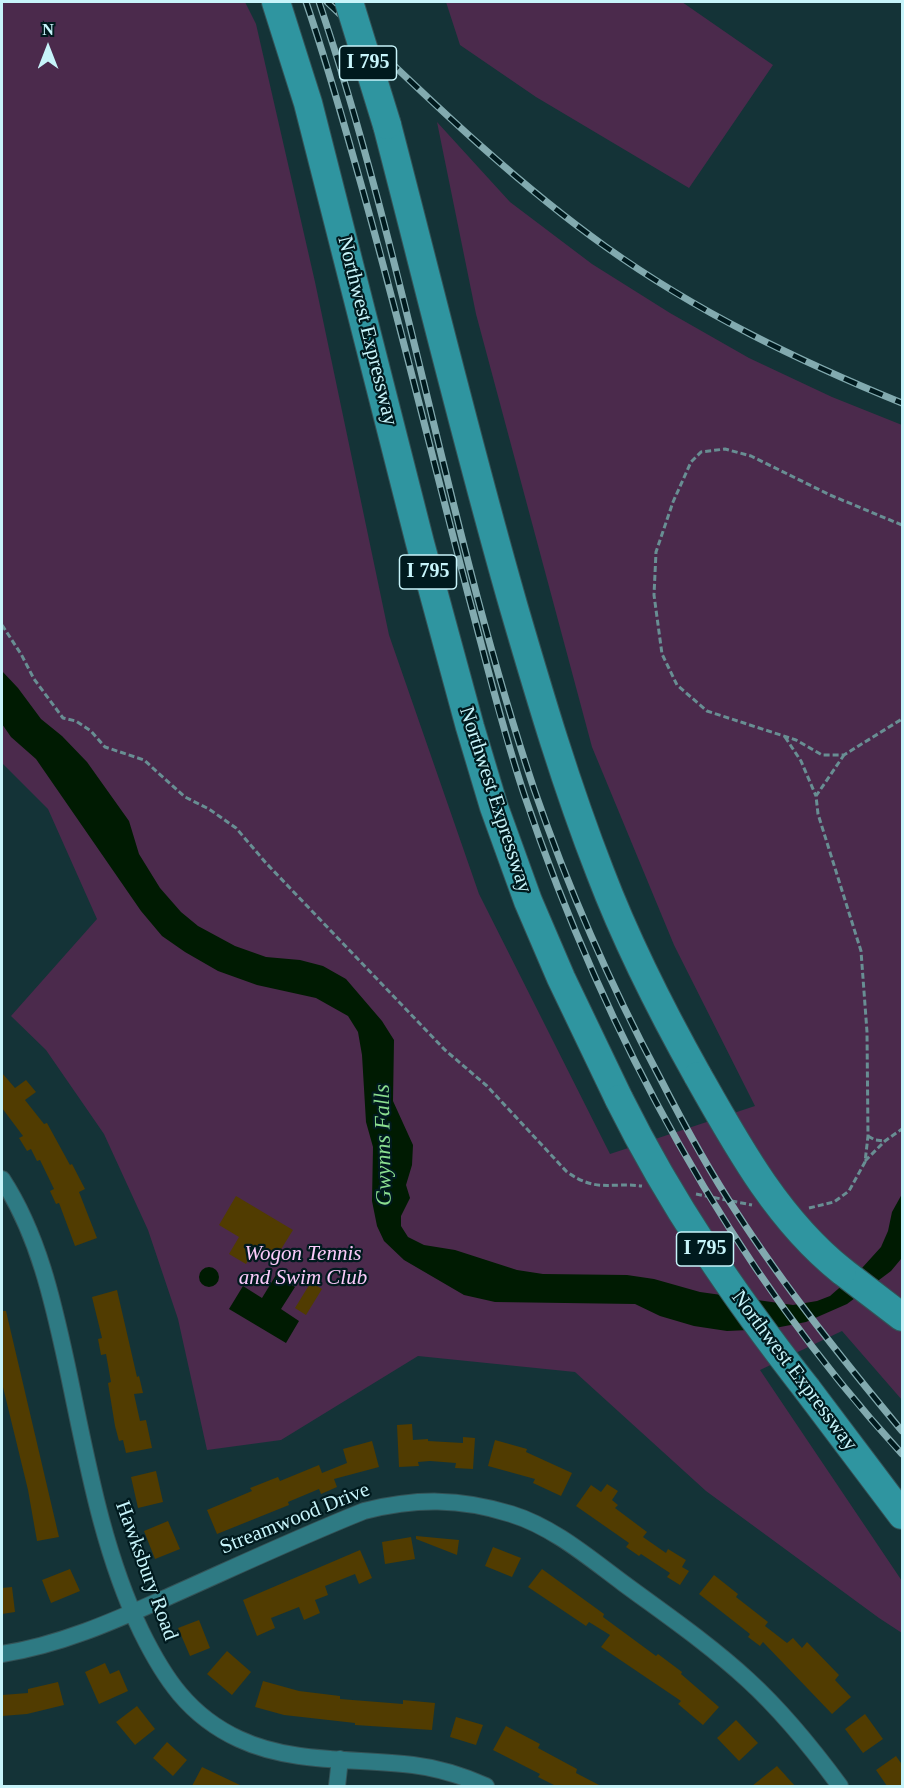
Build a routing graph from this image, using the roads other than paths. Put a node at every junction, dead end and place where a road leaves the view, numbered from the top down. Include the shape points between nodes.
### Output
1 (276, 2) edge
2 (350, 2) edge
3 (2, 1179) edge
4 (903, 1317) edge
5 (903, 1515) edge
6 (133, 1612) junction
7 (2, 1654) edge
8 (339, 1759) junction
9 (337, 1786) edge
10 (486, 1786) edge
11 (840, 1786) edge

1 - 5 highway, Northwest Expressway / I 795, bridge via 309,103 470,727 528,902 588,1038 638,1137 700,1242 754,1322
2 - 4 highway, I 795, bridge via 387,125 490,525 566,780 600,874 659,1006 757,1176 791,1221 832,1263
3 - 6 street, Hawksbury Road via 41,1262 97,1506
6 - 7 street, Streamwood Drive via 63,1640
6 - 8 street, Hawksbury Road via 175,1690 216,1726 261,1748
6 - 11 street, Streamwood Drive via 364,1511 423,1501 483,1506 514,1514 574,1546 710,1648 790,1722
8 - 9 street
8 - 10 street, Hawksbury Road via 430,1768

